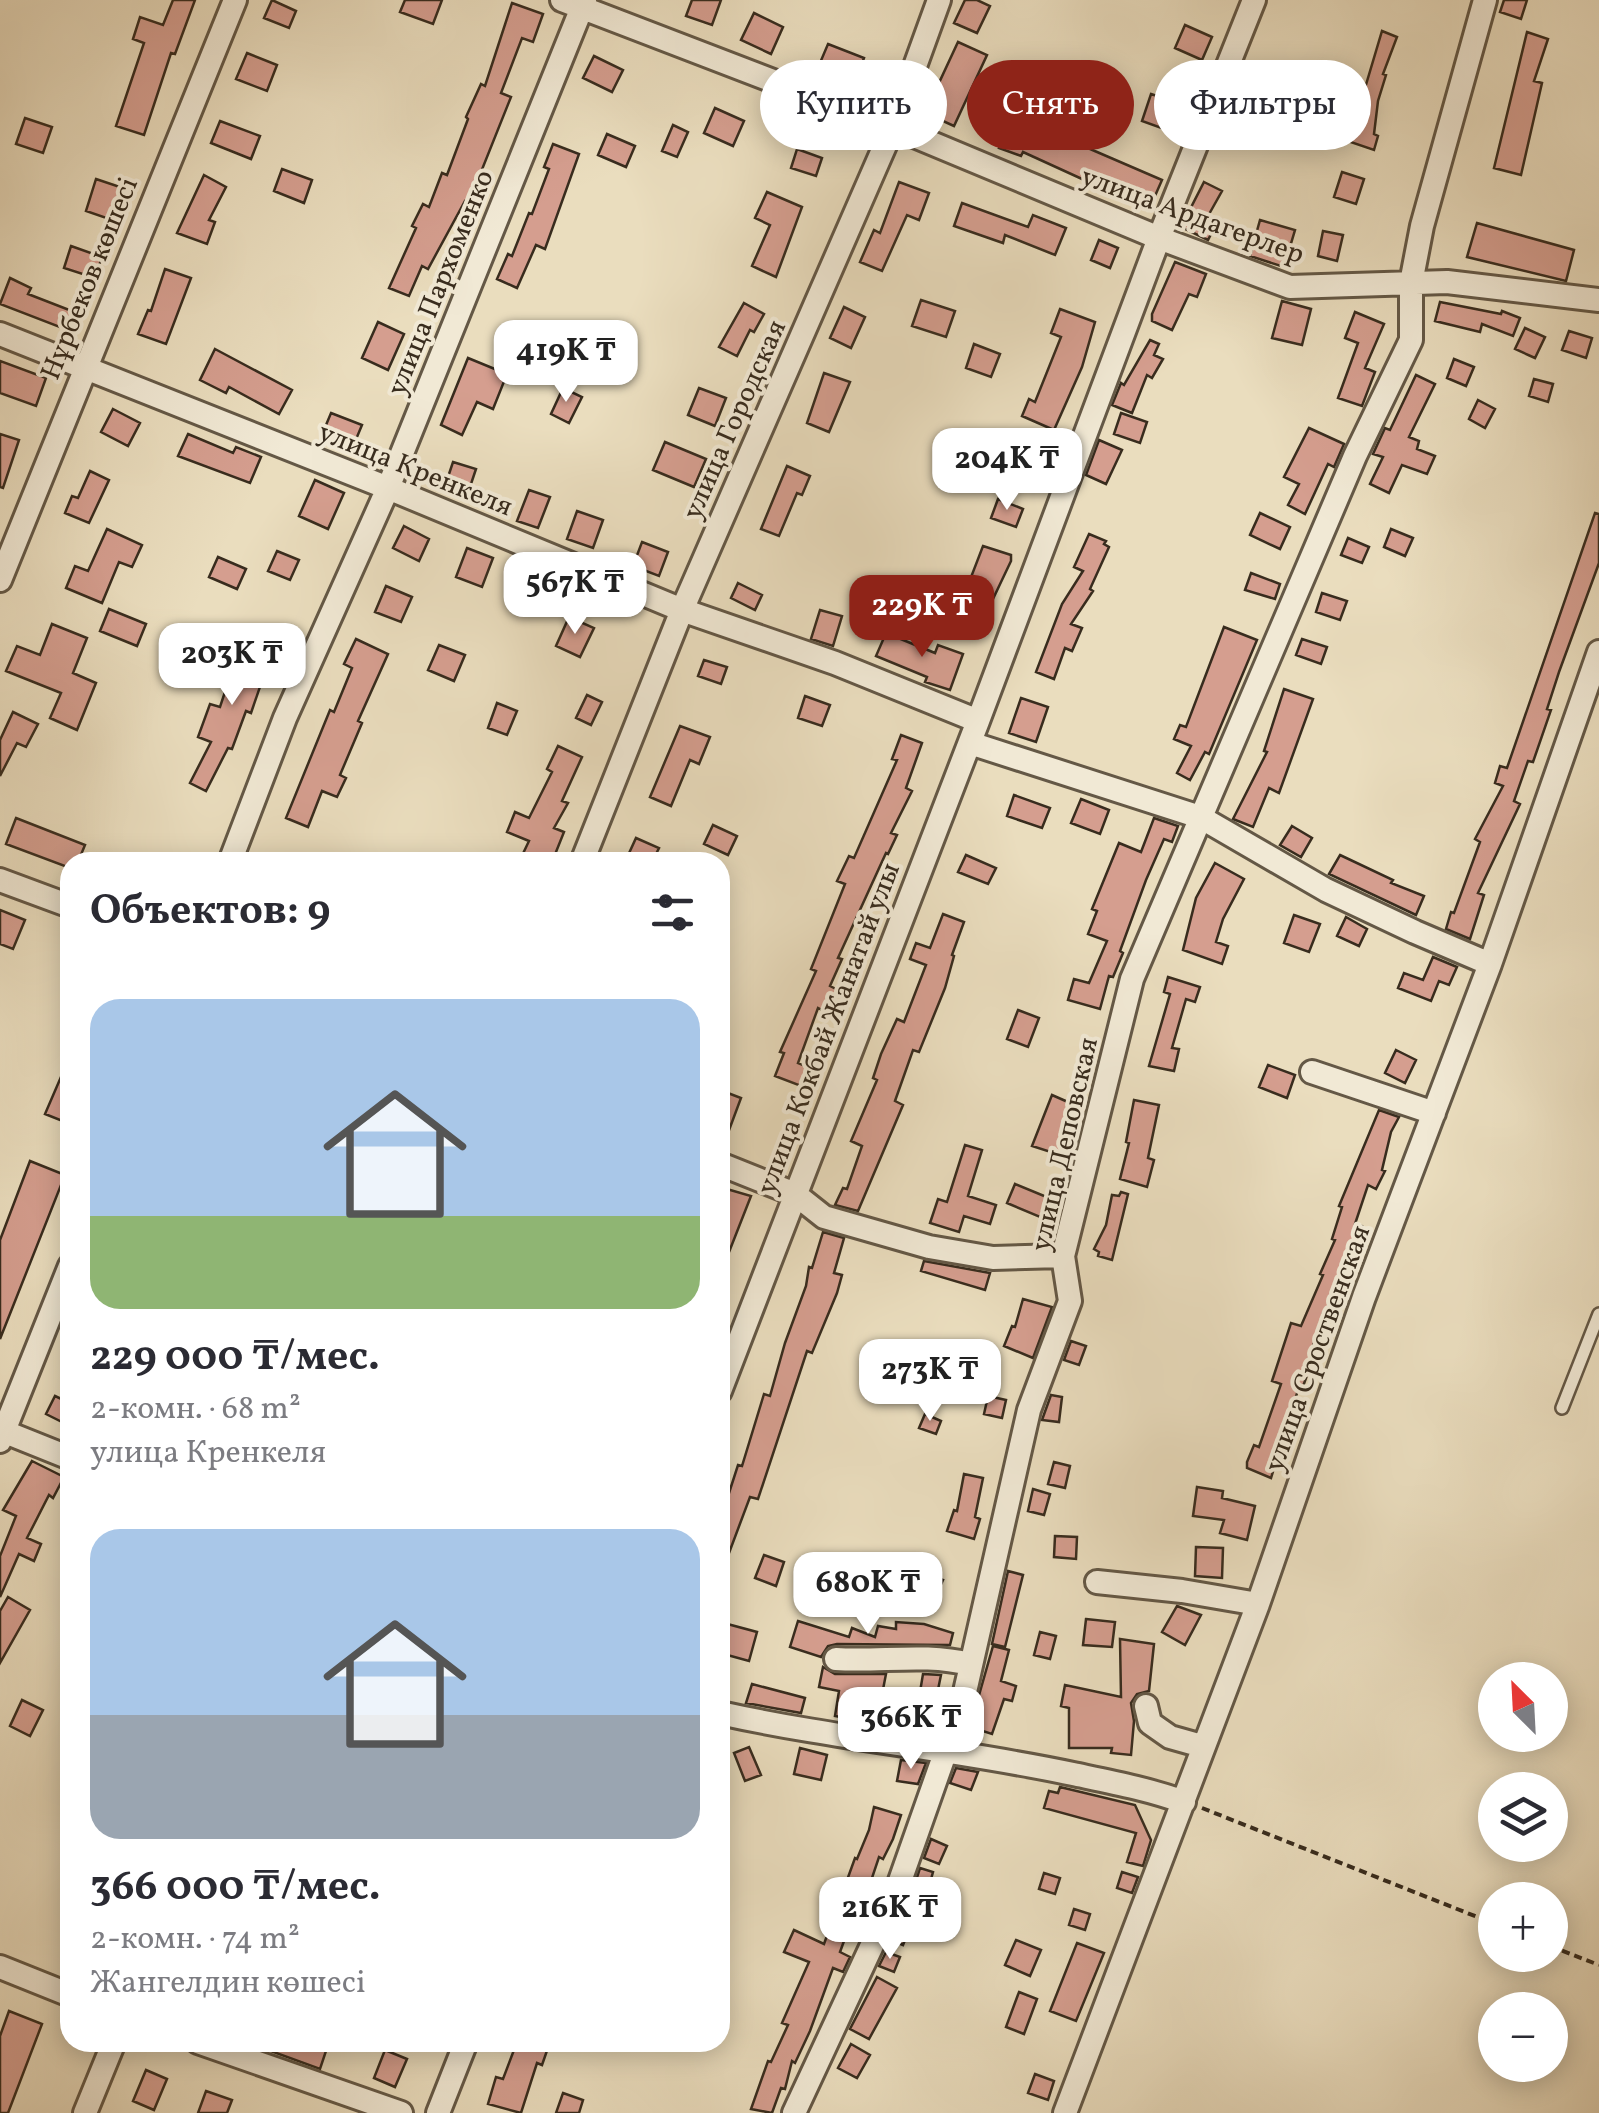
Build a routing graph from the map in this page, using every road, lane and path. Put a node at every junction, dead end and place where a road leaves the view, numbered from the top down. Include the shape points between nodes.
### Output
1 (235, 0) edge
2 (939, 0) edge
3 (1254, 0) edge
4 (1485, 0) edge
5 (576, 3) edge
6 (917, 60) edge
7 (760, 75) edge
8 (883, 150) edge
9 (947, 150) edge
10 (1159, 238) junction
11 (1411, 282) junction
12 (1599, 300) edge
13 (0, 334) edge
14 (83, 369) junction
15 (388, 488) junction
16 (0, 580) edge
17 (682, 610) junction
18 (1599, 652) edge
19 (974, 732) junction
20 (1200, 818) junction
21 (234, 852) edge
22 (586, 852) edge
23 (0, 880) edge
24 (60, 902) edge
25 (1490, 964) junction
26 (1312, 1072) dead end
27 (1434, 1113) junction
28 (730, 1168) edge
29 (795, 1194) junction
30 (1063, 1256) junction
31 (60, 1290) edge
32 (1599, 1314) edge
33 (730, 1365) edge
34 (1562, 1408) dead end
35 (1, 1434) edge
36 (60, 1455) edge
37 (1097, 1582) dead end
38 (1258, 1604) junction
39 (836, 1659) dead end
40 (969, 1664) junction
41 (1146, 1706) dead end
42 (730, 1715) edge
43 (1202, 1746) junction
44 (946, 1752) junction
45 (1193, 1805) junction
46 (1478, 1917) edge
47 (1568, 1953) edge
48 (1599, 1965) edge
49 (0, 1968) edge
50 (60, 1991) edge
51 (110, 2052) edge
52 (227, 2052) edge
53 (462, 2052) edge
54 (85, 2113) edge
55 (401, 2113) edge
56 (438, 2113) edge
57 (794, 2113) edge
58 (1065, 2113) edge

1 - 14 street, Нұрбеков көшесі
2 - 6 street, улица Городская
3 - 10 street, улица Кокбай Жанатай улы
4 - 11 street, улица Деповская
5 - 7 street, улица Ардагерлер
5 - 15 street, улица Пархоменко
8 - 17 street, улица Городская
9 - 10 street, улица Ардагерлер
10 - 11 street, улица Ардагерлер via 1290,287
10 - 19 street, улица Кокбай Жанатай улы
11 - 12 street, улица Ардагерлер
11 - 20 street, улица Деповская via 1411,340
13 - 14 street, улица Кренкеля
14 - 15 street, улица Кренкеля
14 - 16 street, Нұрбеков көшесі
15 - 17 street, улица Кренкеля
15 - 21 street, улица Пархоменко via 285,718
17 - 19 street, улица Кренкеля via 836,663
17 - 22 street, улица Городская
18 - 25 street, улица Сроственская
19 - 20 street
19 - 29 street, улица Кокбай Жанатай улы
20 - 25 street via 1326,890
20 - 30 street, улица Деповская via 1132,979
23 - 24 street
25 - 27 street, улица Сроственская
26 - 27 street
27 - 38 street, улица Сроственская
28 - 29 street
29 - 30 street via 824,1218 929,1247 993,1258
29 - 33 street, улица Кокбай Жанатай улы
30 - 40 street, улица Деповская via 1070,1301 1029,1410
31 - 35 street
32 - 34 lane
35 - 36 street
37 - 38 street
38 - 43 street, улица Сроственская
39 - 40 street via 942,1657
40 - 44 street, улица Деповская
41 - 43 street via 1150,1723
42 - 44 street
43 - 45 street, улица Сроственская
44 - 45 street via 1126,1785
44 - 57 street, улица Деповская via 894,1898
45 - 46 path
45 - 58 street, улица Сроственская
47 - 48 path
49 - 50 street
51 - 54 street
52 - 55 street
53 - 56 street

